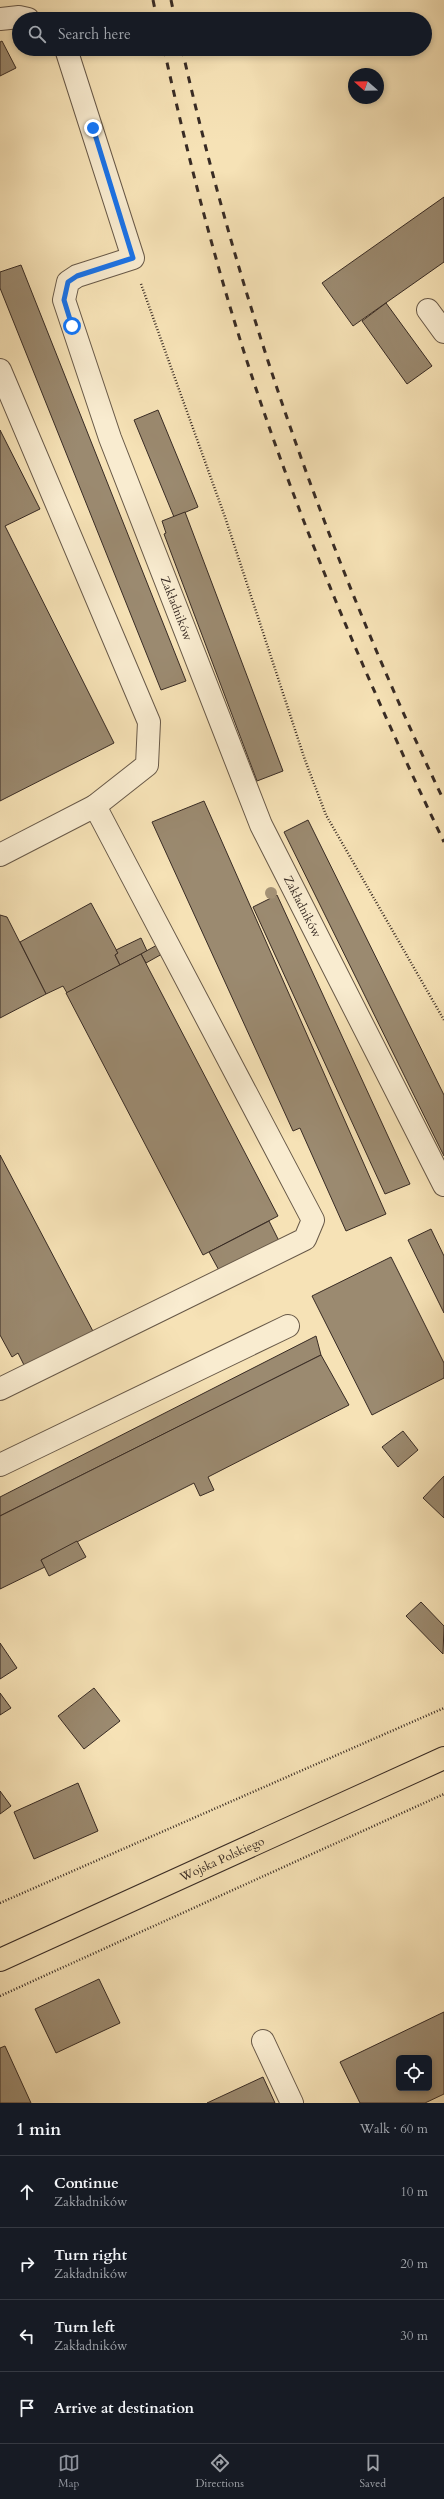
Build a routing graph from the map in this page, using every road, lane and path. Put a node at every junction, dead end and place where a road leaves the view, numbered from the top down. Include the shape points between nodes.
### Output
1 (12, 18) edge
2 (0, 19) edge
3 (68, 56) edge
4 (133, 258) junction
5 (428, 310) dead end
6 (444, 332) edge
7 (0, 370) edge
8 (94, 806) junction
9 (0, 855) edge
10 (444, 1020) edge
11 (444, 1185) edge
12 (288, 1326) dead end
13 (0, 1389) edge
14 (0, 1464) edge
15 (444, 1708) edge
16 (444, 1758) edge
17 (444, 1794) edge
18 (0, 1903) edge
19 (0, 1960) edge
20 (0, 1996) edge
21 (263, 2041) dead end
22 (292, 2103) edge

1 - 2 lane
3 - 4 lane
4 - 10 path via 225,517 305,760 326,815
4 - 11 lane, Zakładników via 77,276 68,282 64,300 100,408 261,825
5 - 6 lane
7 - 8 lane via 148,722 147,765
8 - 9 lane
8 - 13 lane via 313,1220 305,1239
12 - 14 lane
15 - 18 path
16 - 19 main road, Wojska Polskiego
17 - 20 path
21 - 22 lane

